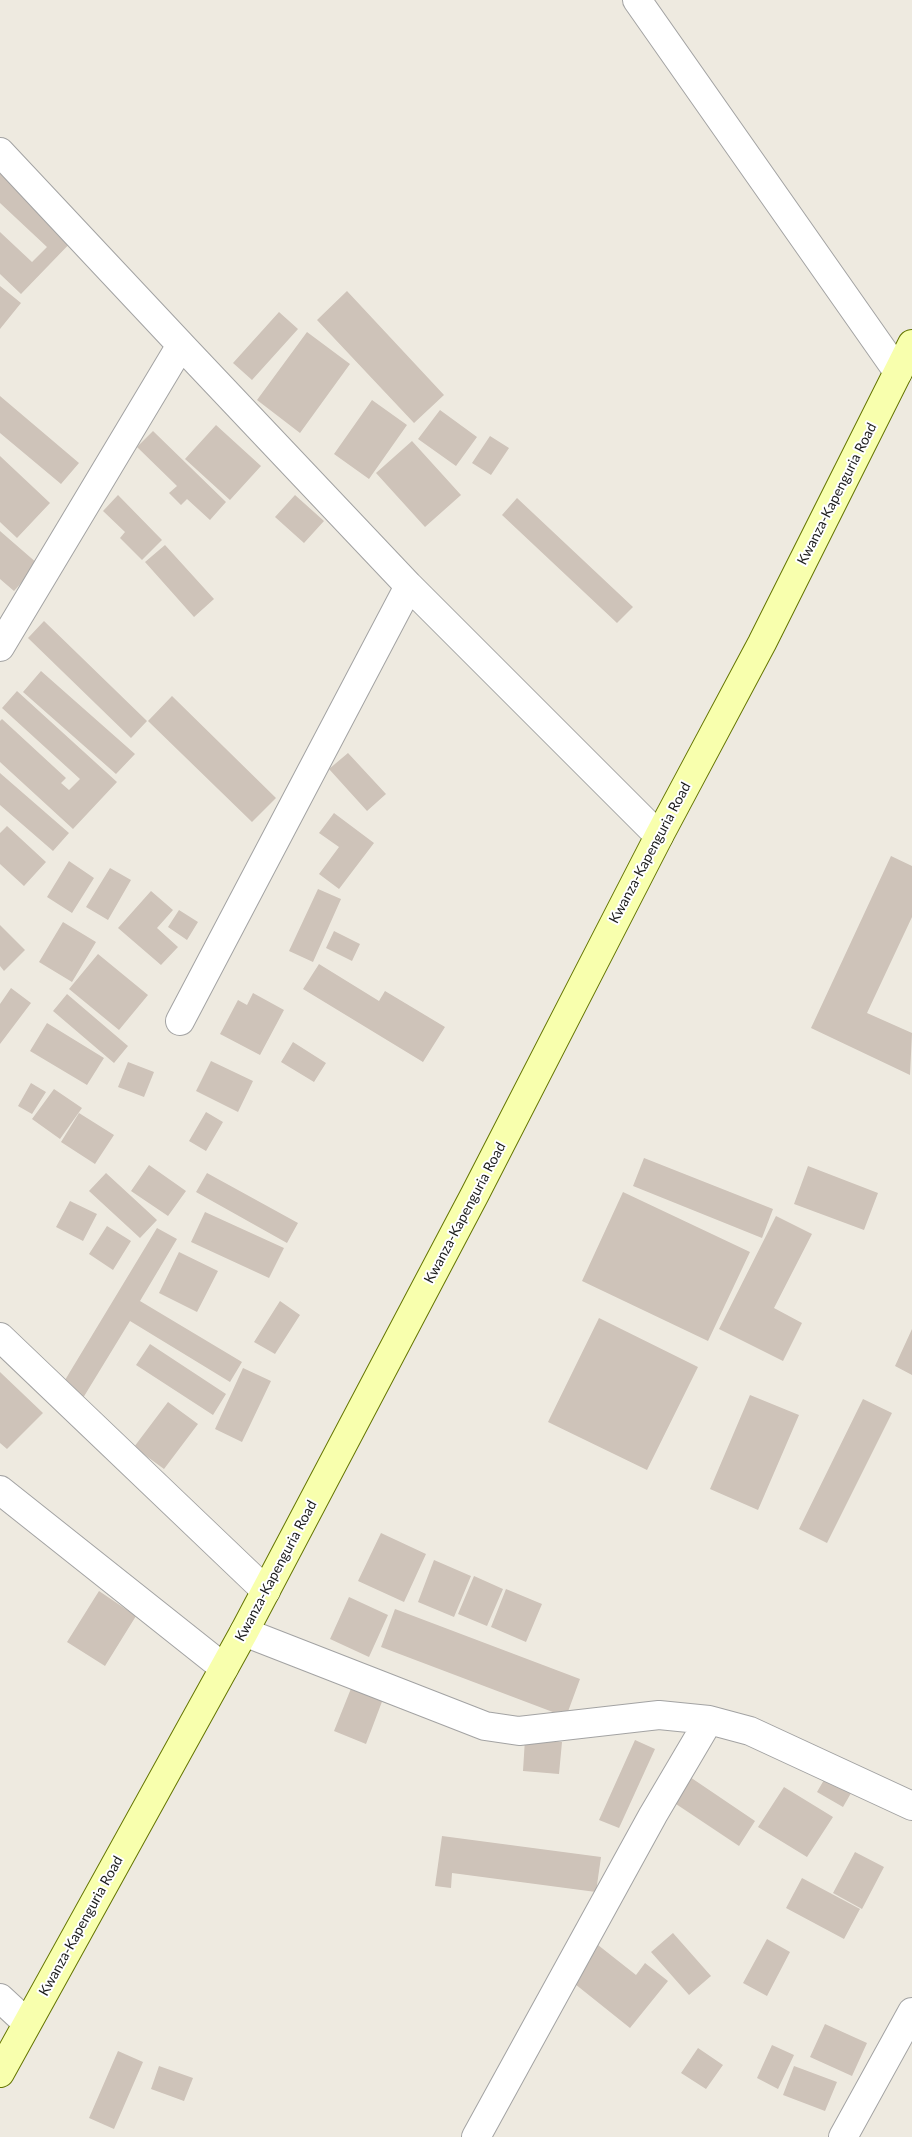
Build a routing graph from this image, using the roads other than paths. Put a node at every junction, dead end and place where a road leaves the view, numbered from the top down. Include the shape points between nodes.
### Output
1 (637, 0) edge
2 (0, 152) edge
3 (912, 344) edge
4 (181, 345) junction
5 (898, 372) junction
6 (409, 586) junction
7 (0, 647) edge
8 (659, 836) junction
9 (180, 1021) dead end
10 (0, 1337) edge
11 (0, 1490) edge
12 (266, 1591) junction
13 (244, 1632) junction
14 (224, 1668) junction
15 (709, 1720) junction
16 (912, 1806) edge
17 (0, 1998) edge
18 (912, 2012) edge
19 (28, 2023) junction
20 (0, 2073) edge
21 (476, 2137) edge
22 (843, 2137) edge

1 - 5 street
2 - 4 street
3 - 5 street, Kwanza-Kapenguria Road
4 - 6 street
4 - 7 street
5 - 8 street, Kwanza-Kapenguria Road via 762,643
6 - 8 street
6 - 9 street
8 - 12 street, Kwanza-Kapenguria Road
10 - 12 street
11 - 14 street
12 - 13 street, Kwanza-Kapenguria Road
13 - 14 street, Kwanza-Kapenguria Road
13 - 15 street via 484,1726 520,1731 659,1715
14 - 19 street, Kwanza-Kapenguria Road
15 - 16 street via 750,1731
15 - 21 street via 653,1815
17 - 19 street
18 - 22 street
19 - 20 street, Kwanza-Kapenguria Road

